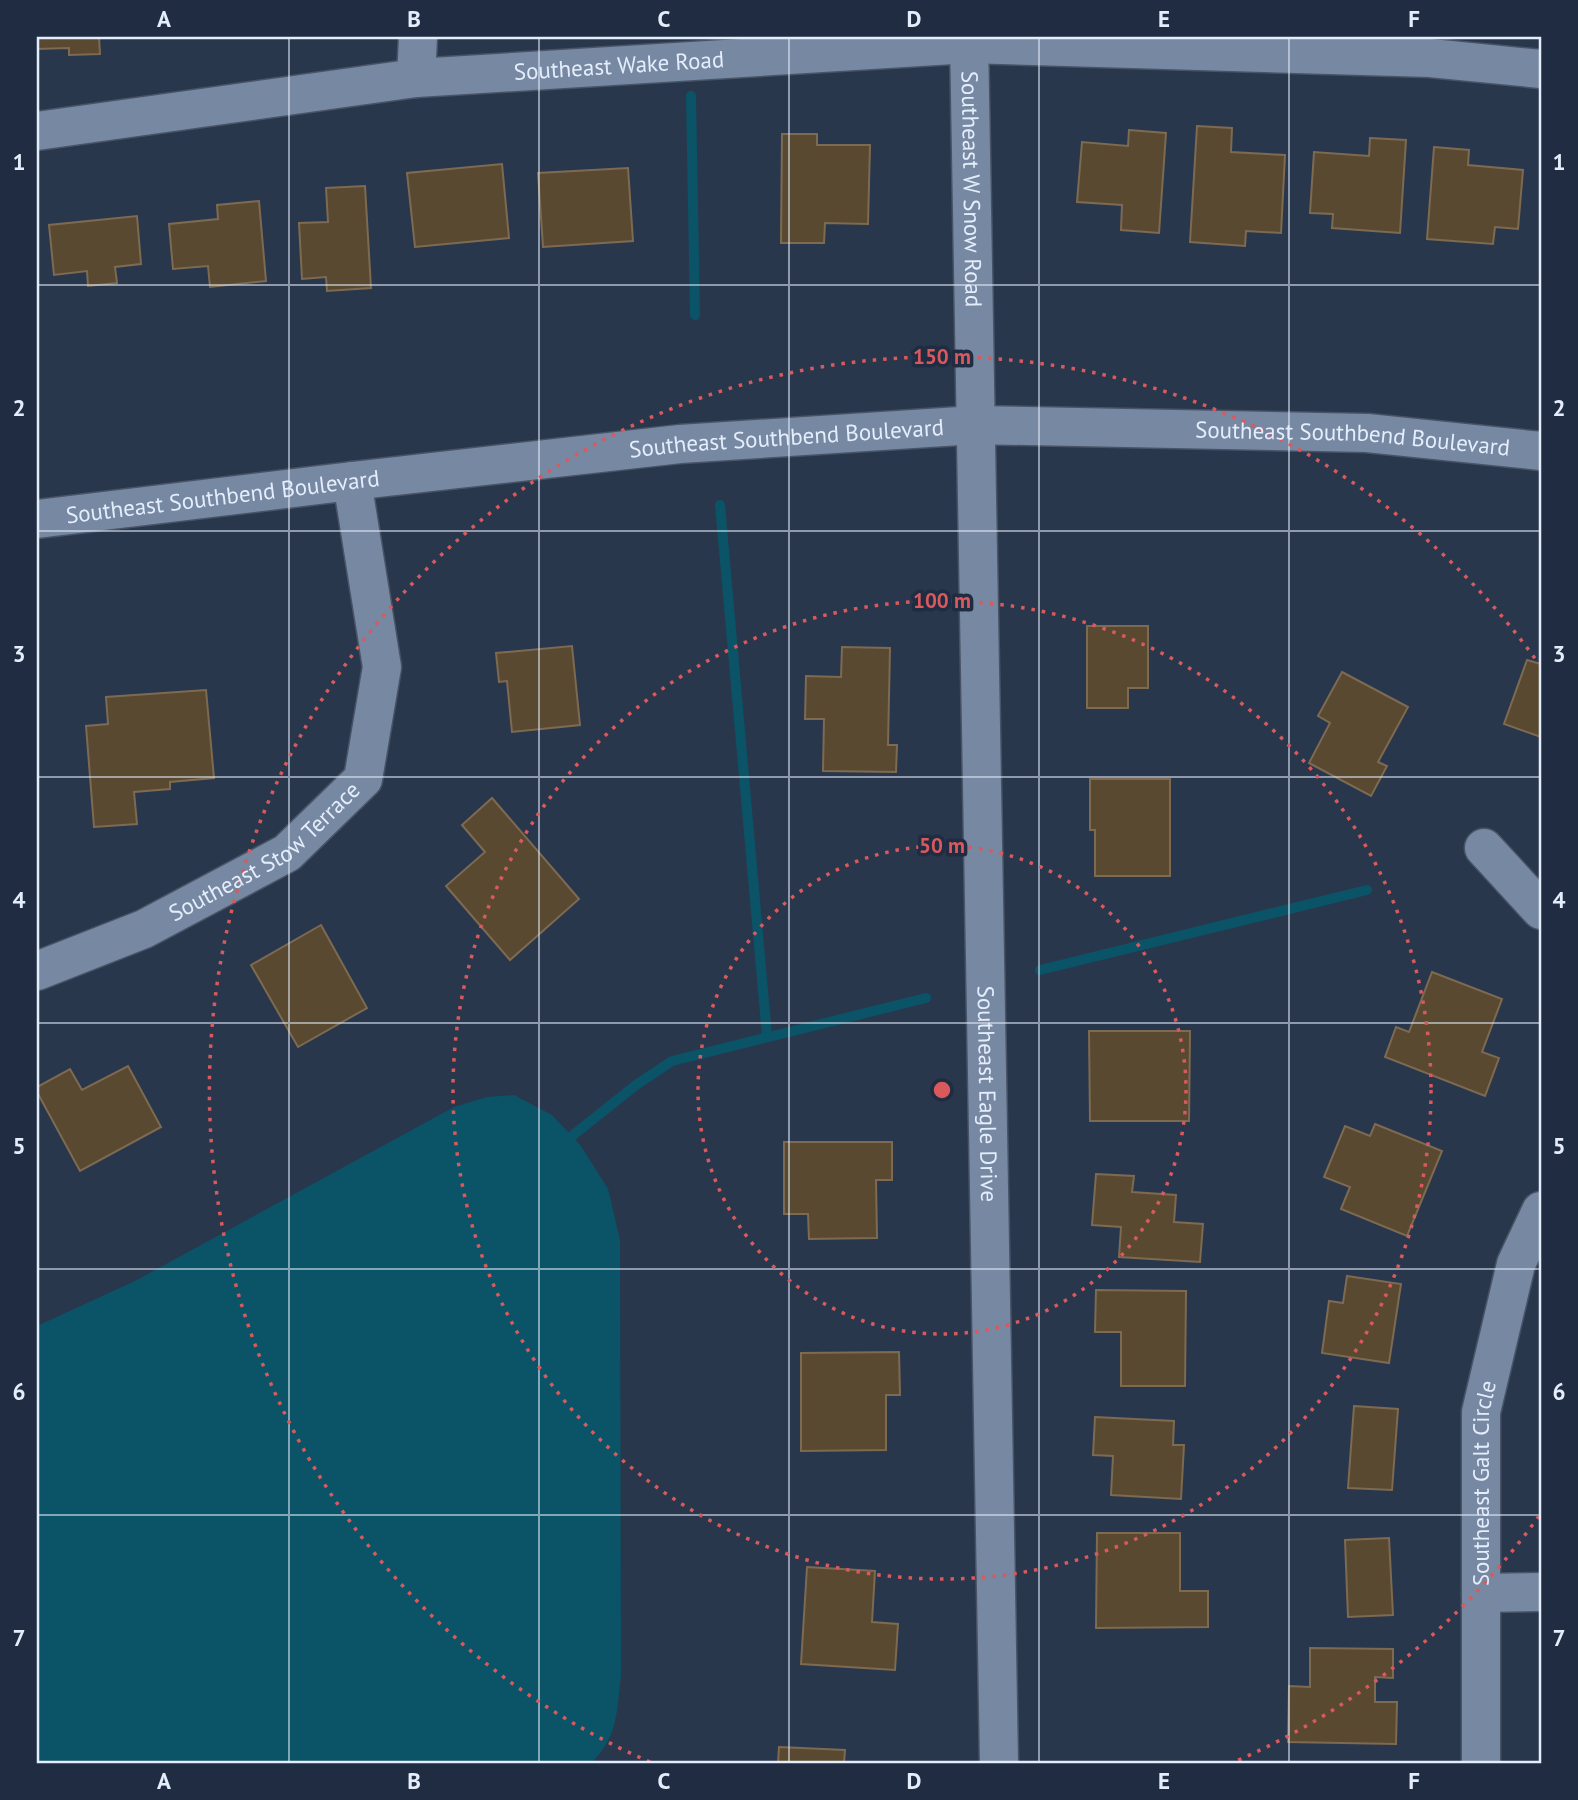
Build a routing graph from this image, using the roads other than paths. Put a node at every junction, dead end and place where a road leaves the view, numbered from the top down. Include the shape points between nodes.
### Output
1 (418, 37) edge
2 (969, 40) edge
3 (1431, 47) edge
4 (1541, 69) edge
5 (416, 78) junction
6 (37, 131) edge
7 (975, 425) junction
8 (1541, 451) edge
9 (352, 481) junction
10 (37, 519) edge
11 (1484, 848) dead end
12 (1541, 910) edge
13 (37, 971) edge
14 (1541, 1211) edge
15 (1541, 1592) edge
16 (1480, 1593) junction
17 (999, 1763) edge
18 (1481, 1763) edge

1 - 5 street
2 - 3 street, Southeast Wake Road
2 - 5 street, Southeast Wake Road
2 - 7 street, Southeast W Snow Road
3 - 4 street, Southeast Wake Road
5 - 6 street, Southeast Wake Road
7 - 8 street, Southeast Southbend Boulevard via 1367,433
7 - 9 street, Southeast Southbend Boulevard via 680,444
7 - 17 street, Southeast Eagle Drive
9 - 10 street, Southeast Southbend Boulevard
9 - 13 street, Southeast Stow Terrace via 382,667 363,779 287,853 144,929
11 - 12 street
14 - 16 street, Southeast Galt Circle via 1516,1264 1480,1412
15 - 16 street
16 - 18 street, Southeast Galt Circle

